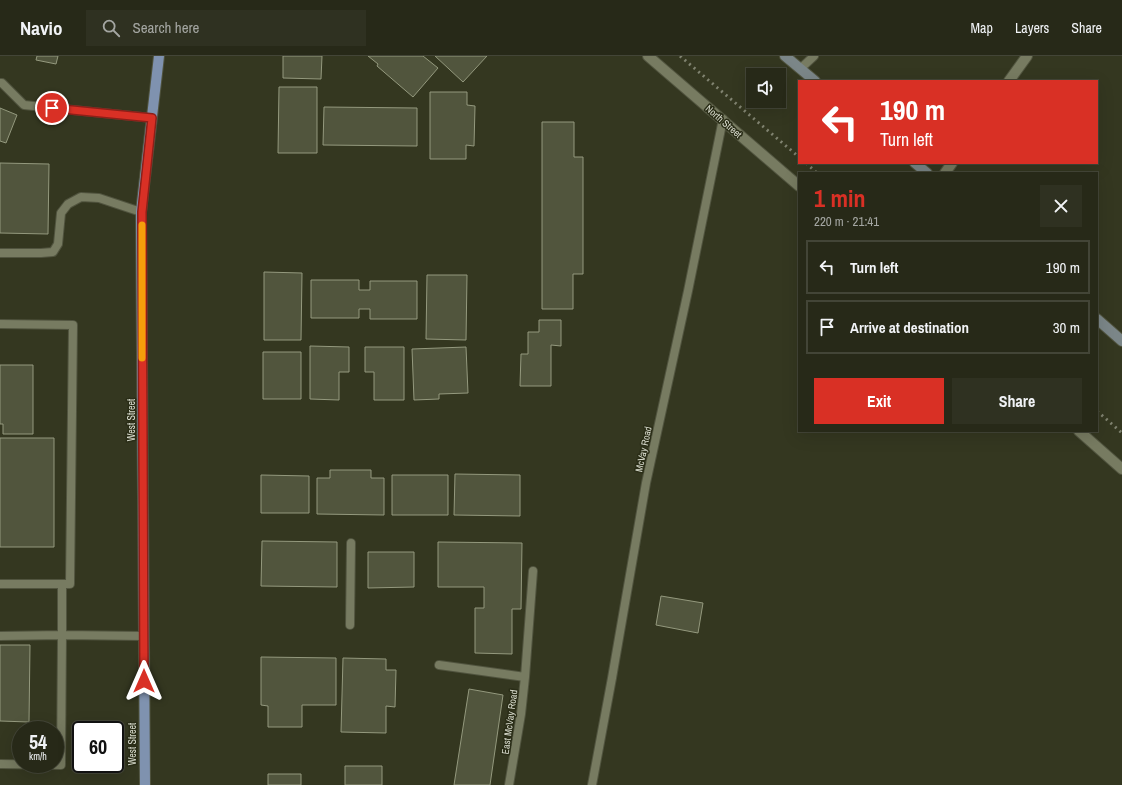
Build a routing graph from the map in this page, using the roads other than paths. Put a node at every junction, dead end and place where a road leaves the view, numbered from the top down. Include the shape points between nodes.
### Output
1 (159, 56) edge
2 (648, 56) edge
3 (785, 56) edge
4 (814, 56) edge
5 (1027, 56) edge
6 (800, 68) junction
7 (814, 80) edge
8 (1010, 80) edge
9 (0, 83) edge
10 (152, 118) junction
11 (723, 119) junction
12 (915, 164) edge
13 (926, 172) edge
14 (798, 185) edge
15 (142, 212) junction
16 (0, 253) edge
17 (1098, 320) edge
18 (0, 324) edge
19 (1122, 341) edge
20 (1080, 432) edge
21 (1122, 469) edge
22 (351, 543) dead end
23 (533, 571) dead end
24 (0, 584) edge
25 (62, 584) junction
26 (350, 624) dead end
27 (62, 635) junction
28 (0, 636) edge
29 (144, 636) junction
30 (439, 665) dead end
31 (525, 677) junction
32 (0, 764) edge
33 (144, 785) edge
34 (509, 785) edge
35 (592, 785) edge

1 - 10 main road, West Street
2 - 11 street, North Street
3 - 6 main road
4 - 6 lane
5 - 8 street
6 - 7 main road
9 - 10 lane via 24,105
10 - 15 main road, West Street
11 - 14 street, North Street
11 - 35 lane, McVay Road via 646,483
12 - 13 main road
15 - 16 lane via 100,198 81,197 68,204 61,214 58,244 53,252
15 - 29 main road, West Street
17 - 19 main road
18 - 25 lane via 73,325 70,584
20 - 21 street
22 - 26 lane
23 - 31 lane
24 - 25 lane
25 - 27 lane
27 - 28 lane
27 - 29 lane
27 - 32 lane via 61,764
29 - 33 main road, West Street
30 - 31 lane, East McVay Road
31 - 34 lane, East McVay Road

